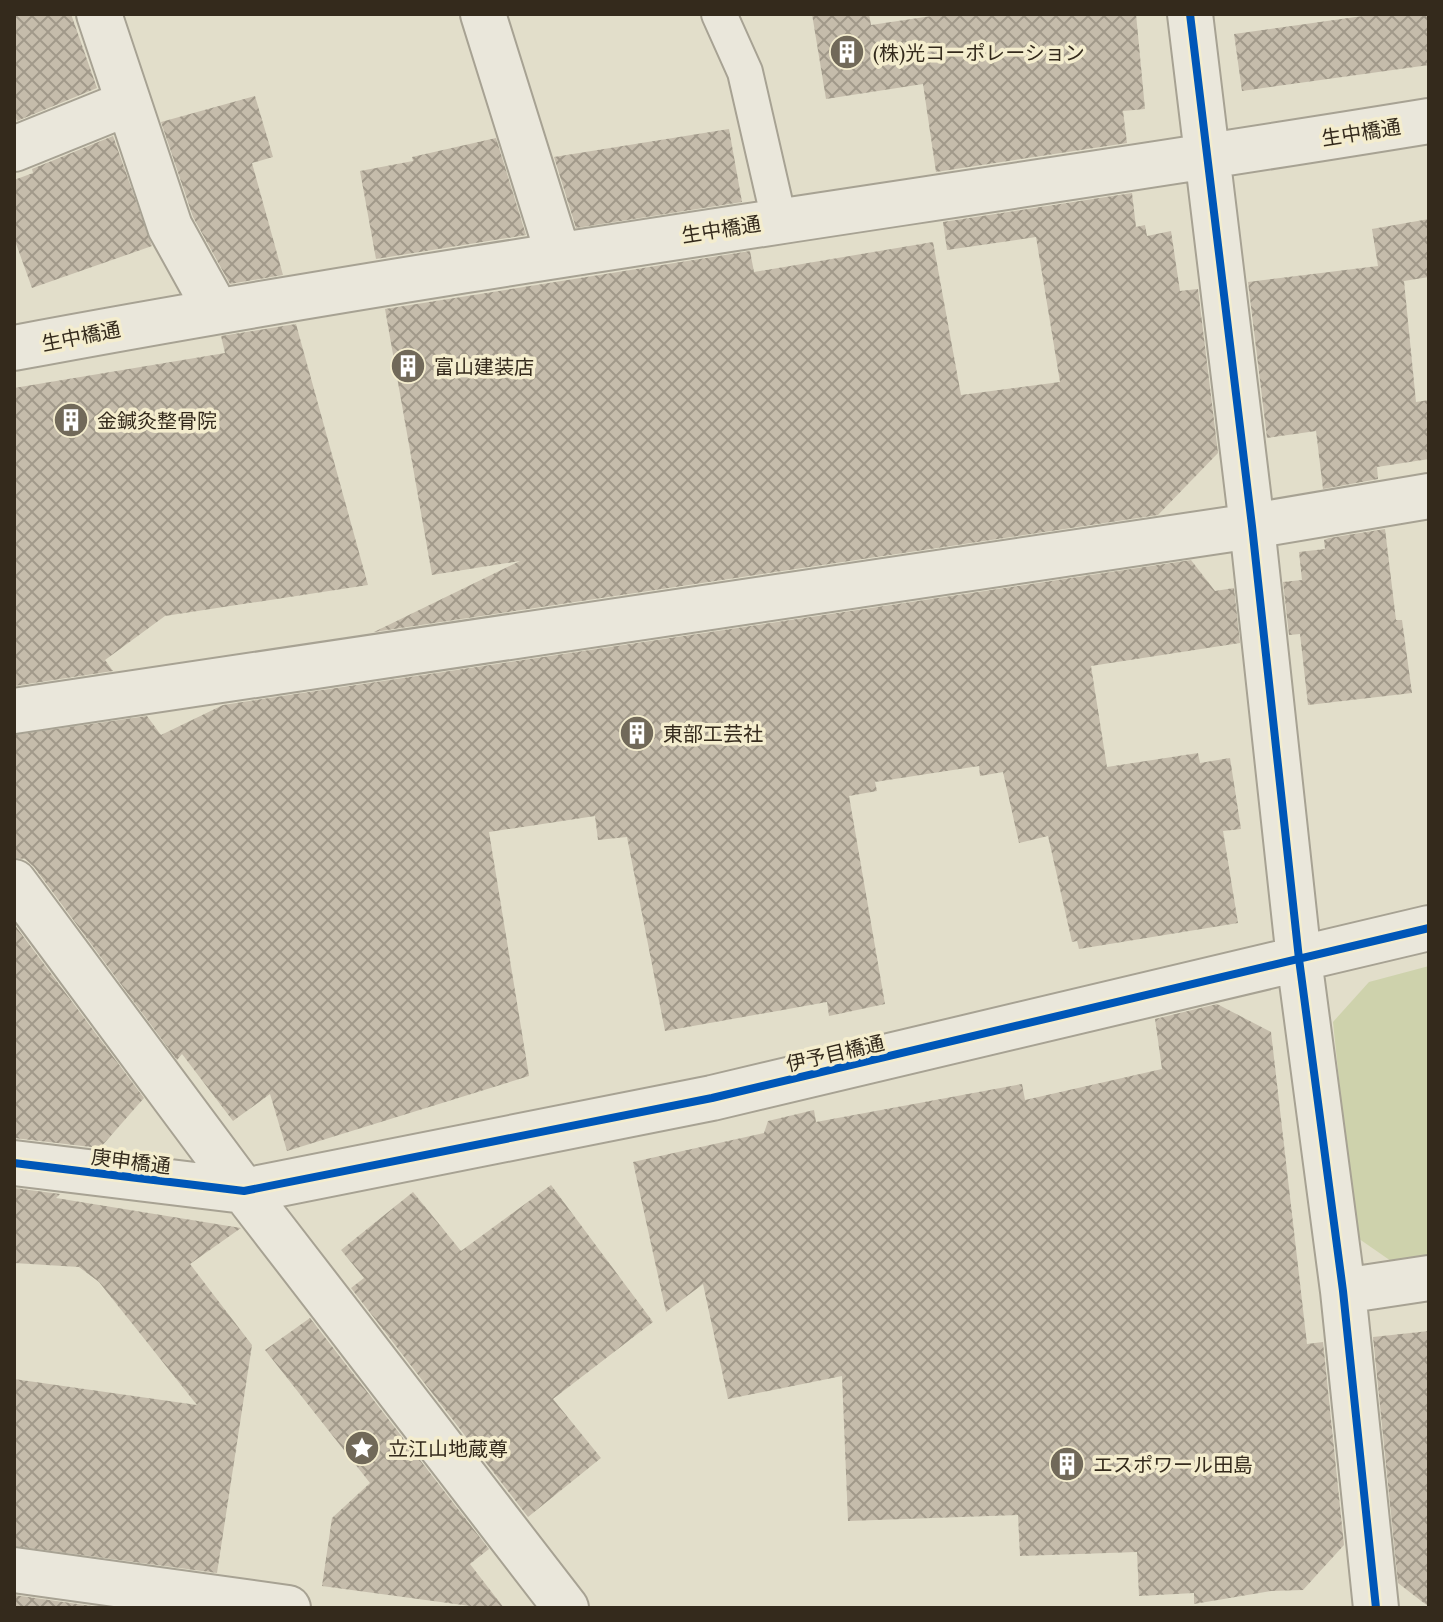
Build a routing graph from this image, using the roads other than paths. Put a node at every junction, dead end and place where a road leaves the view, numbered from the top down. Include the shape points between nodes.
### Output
1 (99, 14) edge
2 (483, 14) edge
3 (719, 14) edge
4 (1190, 14) edge
5 (128, 103) junction
6 (1429, 121) edge
7 (14, 149) edge
8 (1206, 157) junction
9 (779, 220) junction
10 (558, 254) junction
11 (216, 310) junction
12 (14, 348) edge
13 (1429, 496) edge
14 (1252, 526) junction
15 (14, 711) edge
16 (14, 882) edge
17 (1429, 928) edge
18 (1299, 959) junction
19 (14, 1163) edge
20 (244, 1191) junction
21 (1429, 1278) edge
22 (1343, 1291) junction
23 (14, 1570) edge
24 (144, 1598) edge
25 (288, 1608) edge
26 (566, 1608) edge
27 (1376, 1608) edge

1 - 5 street
2 - 10 street
3 - 9 lane via 745,72
4 - 8 street
5 - 7 street
5 - 11 street via 170,227
6 - 8 street, 生中橋通
8 - 9 street, 生中橋通
8 - 14 street
9 - 10 street, 生中橋通
10 - 11 street, 生中橋通
11 - 12 street, 生中橋通
13 - 14 street
14 - 15 street
14 - 18 street
16 - 20 street
17 - 18 street, 伊予目橋通
18 - 20 street, 伊予目橋通 via 712,1098
18 - 22 street
19 - 20 street, 庚申橋通
20 - 26 street
21 - 22 street
22 - 27 street
23 - 24 street
24 - 25 street

